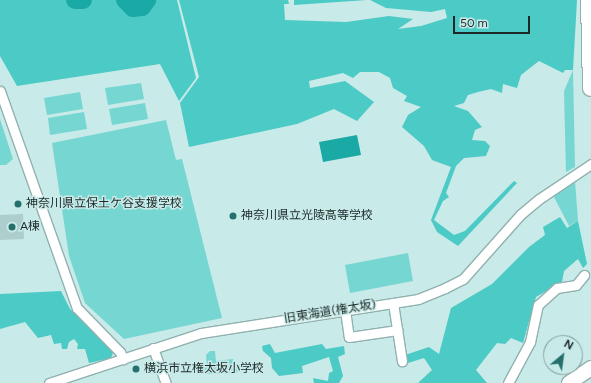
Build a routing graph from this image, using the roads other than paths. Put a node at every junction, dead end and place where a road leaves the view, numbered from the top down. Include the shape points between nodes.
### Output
1 (589, 0) edge
2 (591, 88) edge
3 (0, 91) edge
4 (591, 164) edge
5 (584, 275) dead end
6 (393, 303) junction
7 (345, 310) junction
8 (397, 330) junction
9 (153, 348) junction
10 (123, 359) junction
11 (402, 361) dead end
12 (591, 368) edge
13 (49, 383) edge
14 (166, 383) edge
15 (508, 383) edge
16 (569, 383) edge

1 - 2 highway
3 - 10 street via 77,308 120,352
4 - 6 street, 旧東海道(権太坂) via 572,174 521,214 463,280 418,299
5 - 15 street via 576,285 557,288 538,305 530,342
6 - 7 street, 旧東海道(権太坂)
6 - 8 street
7 - 8 street via 349,337
7 - 9 street, 旧東海道(権太坂) via 201,333
8 - 11 street
9 - 10 street, 旧東海道(権太坂)
9 - 14 street
10 - 13 street, 旧東海道(権太坂)
12 - 16 highway

